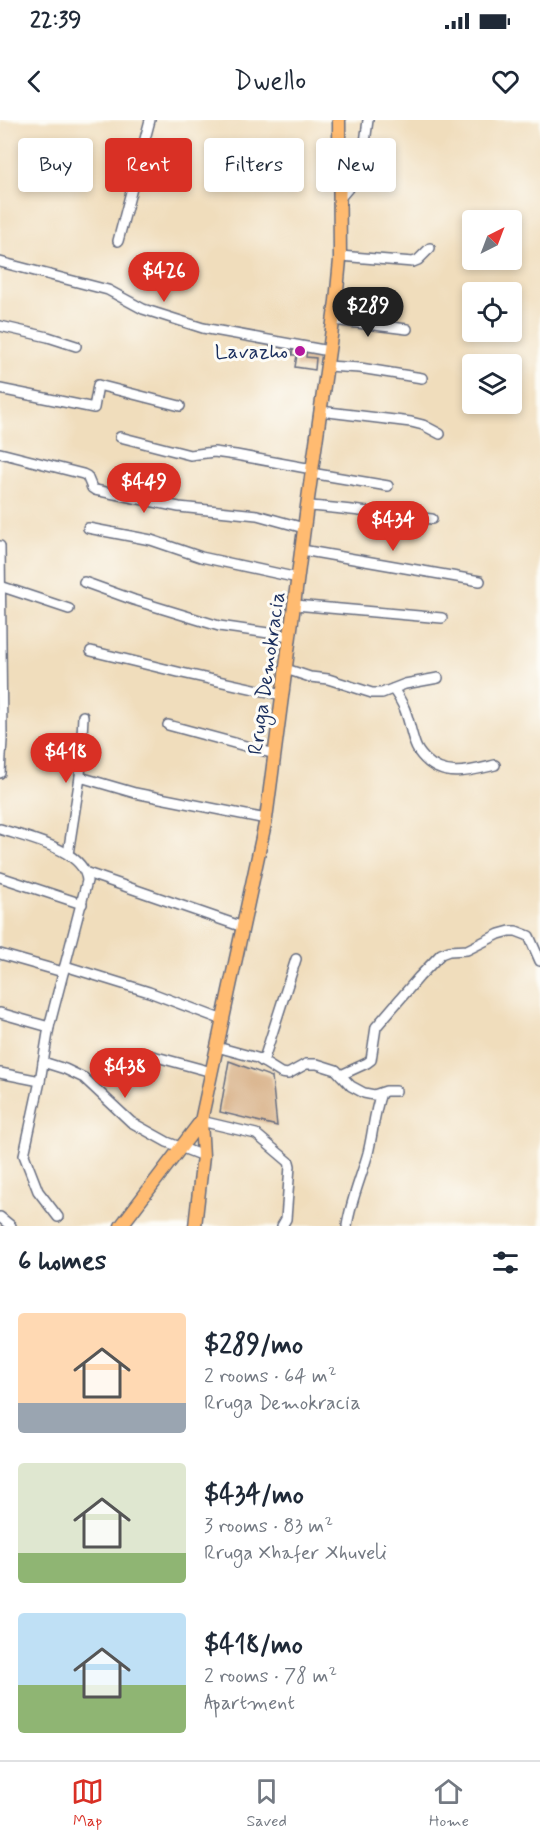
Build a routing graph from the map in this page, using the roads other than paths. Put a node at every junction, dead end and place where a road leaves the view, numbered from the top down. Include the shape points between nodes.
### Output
1 (150, 120) edge
2 (339, 120) edge
3 (368, 120) edge
4 (340, 198) junction
5 (118, 241) dead end
6 (430, 248) dead end
7 (339, 256) junction
8 (0, 262) edge
9 (333, 320) junction
10 (0, 326) edge
11 (407, 329) dead end
12 (76, 345) dead end
13 (329, 351) junction
14 (327, 366) junction
15 (422, 378) dead end
16 (0, 389) edge
17 (180, 406) dead end
18 (320, 411) junction
19 (441, 434) dead end
20 (120, 437) dead end
21 (0, 453) edge
22 (311, 471) junction
23 (388, 486) dead end
24 (307, 506) junction
25 (432, 519) dead end
26 (88, 528) dead end
27 (304, 528) junction
28 (0, 546) edge
29 (302, 550) junction
30 (298, 578) junction
31 (480, 581) dead end
32 (84, 582) dead end
33 (0, 586) edge
34 (295, 605) junction
35 (69, 609) dead end
36 (442, 618) dead end
37 (290, 636) junction
38 (91, 651) dead end
39 (286, 669) junction
40 (438, 678) dead end
41 (393, 689) junction
42 (282, 695) junction
43 (1, 708) edge
44 (83, 716) dead end
45 (168, 725) dead end
46 (275, 754) junction
47 (495, 765) dead end
48 (0, 771) edge
49 (80, 777) junction
50 (266, 819) junction
51 (0, 829) edge
52 (68, 854) junction
53 (87, 873) junction
54 (0, 878) edge
55 (82, 904) junction
56 (243, 927) junction
57 (0, 954) edge
58 (296, 959) dead end
59 (540, 961) edge
60 (64, 969) junction
61 (0, 1013) edge
62 (223, 1020) junction
63 (49, 1027) junction
64 (218, 1047) junction
65 (138, 1052) dead end
66 (43, 1062) junction
67 (263, 1062) junction
68 (212, 1072) junction
69 (0, 1073) edge
70 (341, 1075) junction
71 (40, 1081) junction
72 (396, 1092) dead end
73 (381, 1093) junction
74 (201, 1121) junction
75 (181, 1148) junction
76 (203, 1156) junction
77 (0, 1217) edge
78 (58, 1217) dead end
79 (11, 1226) edge
80 (121, 1226) edge
81 (195, 1226) edge
82 (282, 1226) edge
83 (347, 1226) edge

1 - 5 street
2 - 4 main road, Rruga Demokracia
3 - 4 street via 361,173
4 - 7 main road, Rruga Demokracia
6 - 7 street via 413,262
7 - 9 main road, Rruga Demokracia
8 - 13 street via 108,290 143,309 203,328
9 - 11 street
9 - 13 main road, Rruga Demokracia
10 - 12 street
13 - 14 main road, Rruga Demokracia
14 - 15 street
14 - 18 main road, Rruga Demokracia
16 - 17 street via 94,408 99,385
18 - 19 street via 423,424
18 - 22 main road, Rruga Demokracia
20 - 22 street via 190,455 214,452
21 - 27 street via 83,474 95,490 179,507 257,515
22 - 23 street
22 - 24 main road, Rruga Demokracia
24 - 25 street
24 - 27 main road, Rruga Demokracia
26 - 30 street
27 - 29 main road, Rruga Demokracia
28 - 33 street
29 - 30 main road, Rruga Demokracia
29 - 31 street
30 - 34 main road, Rruga Demokracia
32 - 37 street via 219,626
33 - 35 street
33 - 43 street
34 - 36 street
34 - 37 main road, Rruga Demokracia
37 - 39 main road, Rruga Demokracia
38 - 42 street
39 - 41 street via 372,693
39 - 42 main road, Rruga Demokracia
40 - 41 street
41 - 47 street via 407,713 415,745 432,765 455,773
42 - 46 main road, Rruga Demokracia
43 - 48 street
44 - 49 street
45 - 46 street
46 - 50 main road, Rruga Demokracia
49 - 50 street via 163,800
49 - 52 street
50 - 56 main road, Rruga Demokracia
51 - 52 street
52 - 53 street
53 - 55 street
53 - 56 street
54 - 55 street
55 - 60 street
56 - 62 main road, Rruga Demokracia
57 - 60 street
58 - 67 street
59 - 70 street via 529,936 516,931 499,934 466,950 441,954 376,1028 370,1060
60 - 62 street via 149,992
60 - 63 street
61 - 63 street
62 - 64 main road, Rruga Demokracia
63 - 66 street
64 - 67 street
64 - 68 main road, Rruga Demokracia
65 - 68 street
66 - 71 street
66 - 75 street via 84,1078 124,1117
67 - 70 street via 281,1073 316,1064
68 - 74 main road, Rruga Demokracia
69 - 71 street
70 - 73 street via 358,1090
71 - 78 street via 24,1155 38,1191
72 - 73 street
73 - 83 street
74 - 75 main road
74 - 76 main road, Rruga Demokracia
74 - 82 street via 256,1134 289,1162 286,1219
75 - 76 street
75 - 80 main road
76 - 81 main road, Rruga Demokracia
77 - 79 street

